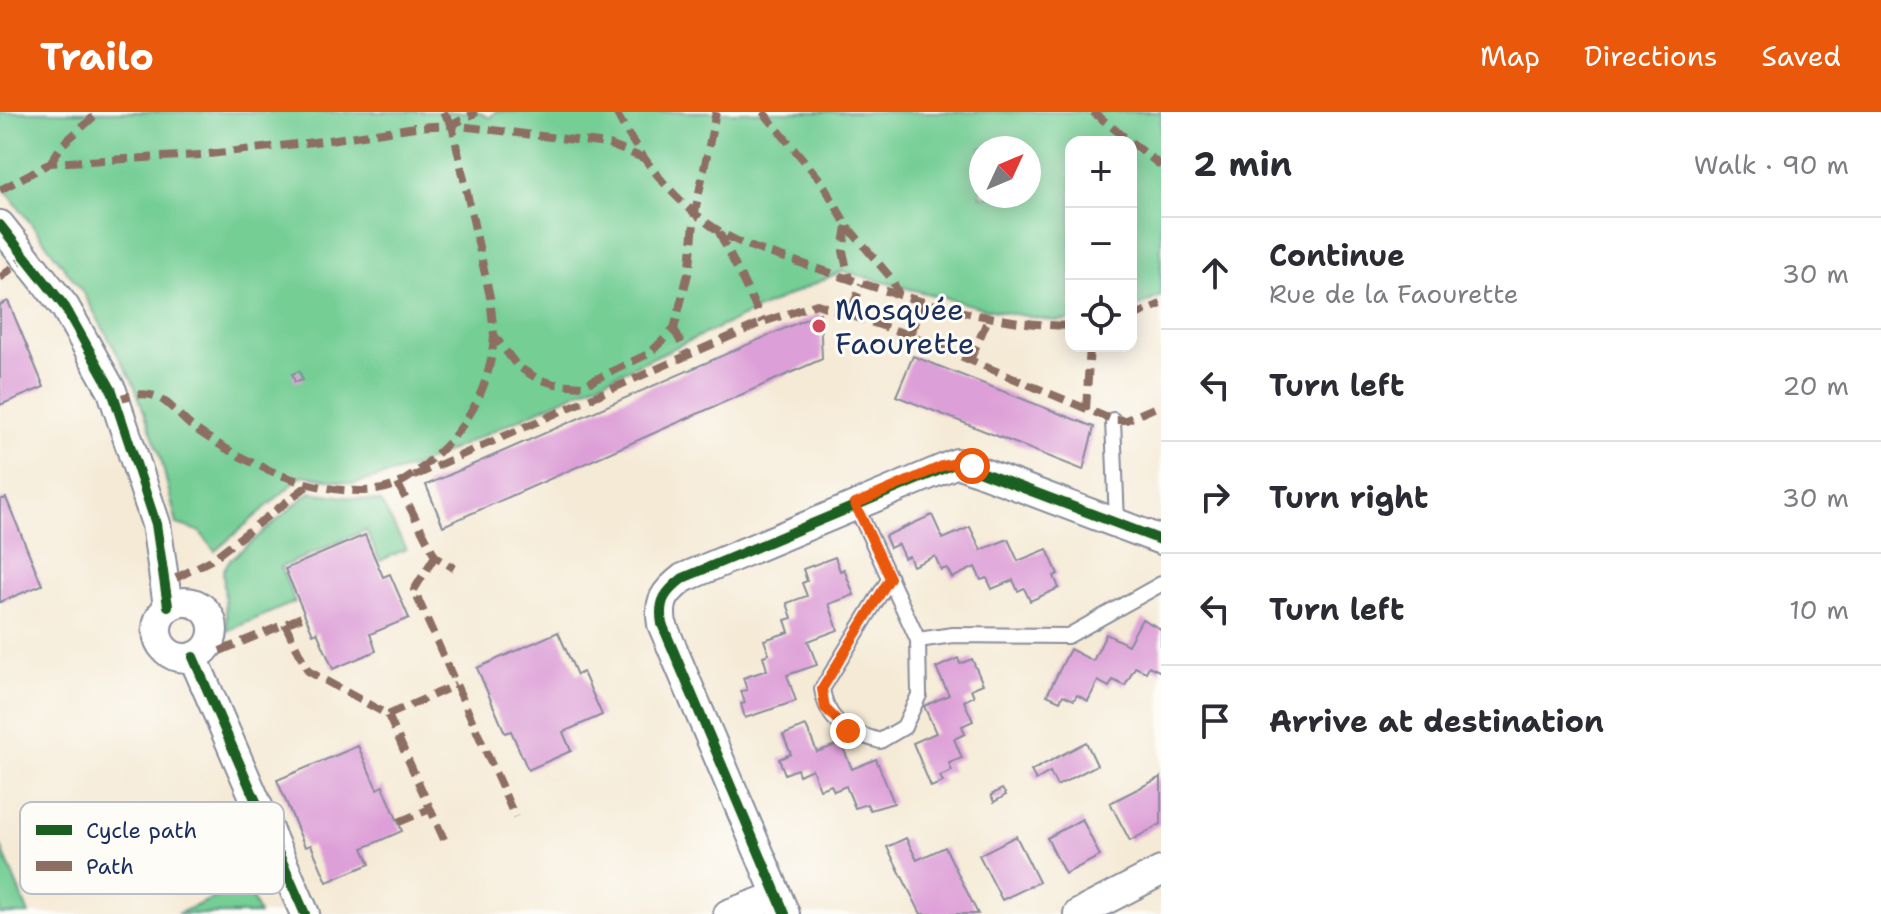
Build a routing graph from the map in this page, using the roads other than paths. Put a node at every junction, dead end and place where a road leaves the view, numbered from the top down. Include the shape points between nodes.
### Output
1 (0, 225) edge
2 (1113, 420) dead end
3 (855, 504) junction
4 (1117, 523) junction
5 (1161, 540) edge
6 (890, 578) junction
7 (1161, 584) edge
8 (168, 606) junction
9 (918, 640) junction
10 (193, 657) junction
11 (256, 802) edge
12 (284, 866) edge
13 (1161, 871) edge
14 (781, 905) edge
15 (1083, 913) edge
16 (305, 914) edge
17 (728, 914) edge

1 - 8 street via 65,307 112,391 156,524
2 - 4 lane
3 - 4 street via 957,463
3 - 6 lane
3 - 14 street via 683,578 661,600 662,624
4 - 5 street
6 - 9 lane
6 - 9 lane via 822,689 825,708 848,731 880,741 904,727 919,695
7 - 9 lane via 1068,636 953,635
8 - 10 street via 159,617 158,640 171,655
8 - 10 street via 191,602 212,622 207,647
10 - 11 street
12 - 16 street
13 - 15 street
14 - 17 street

